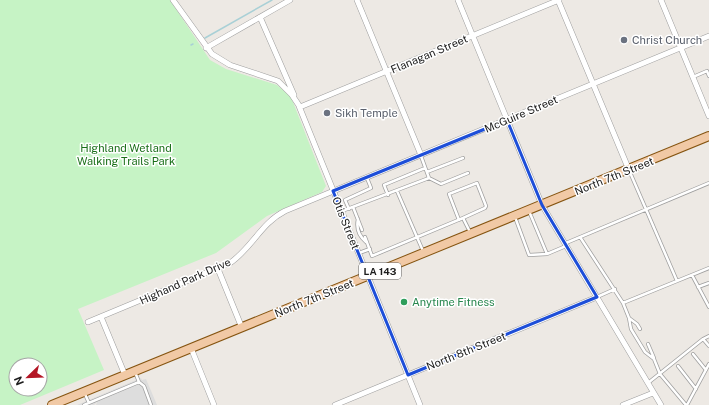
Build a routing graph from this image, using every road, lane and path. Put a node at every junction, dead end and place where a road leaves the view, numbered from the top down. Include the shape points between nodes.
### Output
1 (173, 0) edge
2 (290, 0) edge
3 (357, 0) edge
4 (458, 0) edge
5 (559, 0) edge
6 (662, 0) edge
7 (260, 17) junction
8 (472, 36) junction
9 (709, 36) edge
10 (681, 47) junction
11 (206, 48) junction
12 (386, 72) junction
13 (709, 76) edge
14 (693, 77) junction
15 (593, 84) junction
16 (300, 107) junction
17 (708, 110) edge
18 (709, 116) edge
19 (507, 120) junction
20 (709, 136) edge
21 (421, 155) junction
22 (463, 158) dead end
23 (425, 168) junction
24 (629, 170) junction
25 (427, 172) junction
26 (468, 173) dead end
27 (367, 178) junction
28 (429, 178) junction
29 (709, 182) edge
30 (333, 191) junction
31 (397, 191) junction
32 (388, 195) junction
33 (542, 205) junction
34 (353, 207) junction
35 (646, 208) junction
36 (349, 209) junction
37 (529, 210) junction
38 (341, 212) junction
39 (515, 216) junction
40 (463, 218) junction
41 (358, 219) junction
42 (459, 220) junction
43 (362, 230) dead end
44 (471, 234) junction
45 (365, 237) dead end
46 (417, 237) junction
47 (580, 237) junction
48 (368, 244) junction
49 (566, 245) junction
50 (370, 248) junction
51 (358, 253) junction
52 (424, 253) junction
53 (547, 254) junction
54 (709, 268) edge
55 (218, 269) junction
56 (692, 275) junction
57 (367, 276) junction
58 (677, 281) junction
59 (709, 283) edge
60 (698, 287) junction
61 (615, 289) junction
62 (597, 297) junction
63 (623, 303) junction
64 (709, 307) edge
65 (102, 317) junction
66 (629, 318) junction
67 (88, 322) dead end
68 (242, 328) junction
69 (640, 328) dead end
70 (709, 336) edge
71 (702, 339) junction
72 (648, 344) dead end
73 (709, 346) edge
74 (191, 348) junction
75 (693, 354) dead end
76 (654, 359) junction
77 (709, 364) edge
78 (678, 366) dead end
79 (706, 370) junction
80 (135, 371) junction
81 (660, 374) junction
82 (125, 375) junction
83 (408, 375) junction
84 (139, 382) junction
85 (648, 384) junction
86 (696, 389) junction
87 (84, 392) junction
88 (653, 393) junction
89 (89, 403) junction
90 (52, 405) edge
91 (84, 405) edge
92 (151, 405) edge
93 (214, 405) edge
94 (335, 405) edge
95 (420, 405) edge
96 (623, 405) edge
97 (661, 405) edge
98 (687, 405) edge

1 - 11 street, Otis Street
2 - 7 street
3 - 12 street
4 - 8 street
5 - 8 street, Flanagan Street
5 - 15 street
6 - 10 street
7 - 11 street
7 - 16 street, Otis Street
8 - 12 street, Flanagan Street
8 - 19 street
9 - 10 street, McGuire Street
10 - 14 street
10 - 15 street, McGuire Street
11 - 16 street, Otis Street via 230,65 278,81
12 - 16 street, Flanagan Street
12 - 21 street
13 - 14 lane via 707,71
14 - 17 street
15 - 19 street, McGuire Street
15 - 24 street
16 - 30 street, Otis Street
17 - 18 street
19 - 21 street, McGuire Street
19 - 33 street
20 - 24 main road, North 7th Street / LA 143
21 - 23 lane
21 - 27 street, McGuire Street
22 - 25 lane
23 - 25 lane
23 - 32 lane via 384,185
24 - 33 main road, North 7th Street / LA 143
24 - 35 lane
25 - 28 lane
26 - 28 lane via 442,184
27 - 30 street, McGuire Street
27 - 36 lane via 371,188 345,200
28 - 31 lane
29 - 35 lane
30 - 38 street, Otis Street
30 - 55 street, Highand Park Drive via 273,218 238,257
31 - 32 lane
31 - 46 lane
32 - 34 lane
33 - 37 main road, North 7th Street / LA 143
33 - 49 street
34 - 36 lane
34 - 41 lane
35 - 47 lane
35 - 58 lane
36 - 38 lane
37 - 39 main road, North 7th Street / LA 143
37 - 53 lane
38 - 51 street, Otis Street
39 - 44 main road, North 7th Street / LA 143
39 - 53 lane via 529,255
40 - 42 lane
40 - 42 lane via 486,206 477,183 449,194
40 - 44 lane
41 - 43 lane
41 - 48 lane via 357,226 361,237
42 - 46 lane
44 - 52 main road, North 7th Street / LA 143
45 - 48 lane
46 - 50 lane via 372,256
46 - 52 lane
47 - 49 lane
47 - 61 lane
48 - 50 lane
49 - 53 lane
49 - 62 street
50 - 51 lane
51 - 57 street, Otis Street
52 - 57 main road, North 7th Street / LA 143
54 - 56 lane
55 - 65 street, Highand Park Drive
55 - 68 street
56 - 58 lane
56 - 60 lane
57 - 68 main road, North 7th Street / LA 143
57 - 83 street, Otis Street
58 - 63 lane
59 - 60 lane
60 - 64 lane
61 - 62 lane
61 - 63 lane
62 - 83 street, North 8th Street
62 - 85 street
63 - 66 lane
65 - 67 street, Highand Park Drive
65 - 82 street
66 - 69 lane
66 - 76 lane via 631,329 645,352
68 - 74 main road, North 7th Street / LA 143
70 - 71 lane
71 - 73 lane
71 - 81 lane
72 - 76 lane
74 - 80 main road, North 7th Street / LA 143
74 - 93 street
75 - 79 lane
76 - 81 lane
77 - 79 lane
78 - 86 lane
79 - 86 lane
80 - 82 main road, North 7th Street / LA 143
80 - 84 lane
81 - 85 lane
81 - 98 lane
82 - 87 main road, North 7th Street / LA 143
83 - 94 street, North 8th Street
83 - 95 street, Otis Street
84 - 89 lane
84 - 92 lane via 144,386
85 - 88 street
86 - 98 lane
87 - 89 lane
87 - 90 main road, North 7th Street / LA 143
88 - 96 street
88 - 97 street
89 - 91 lane

